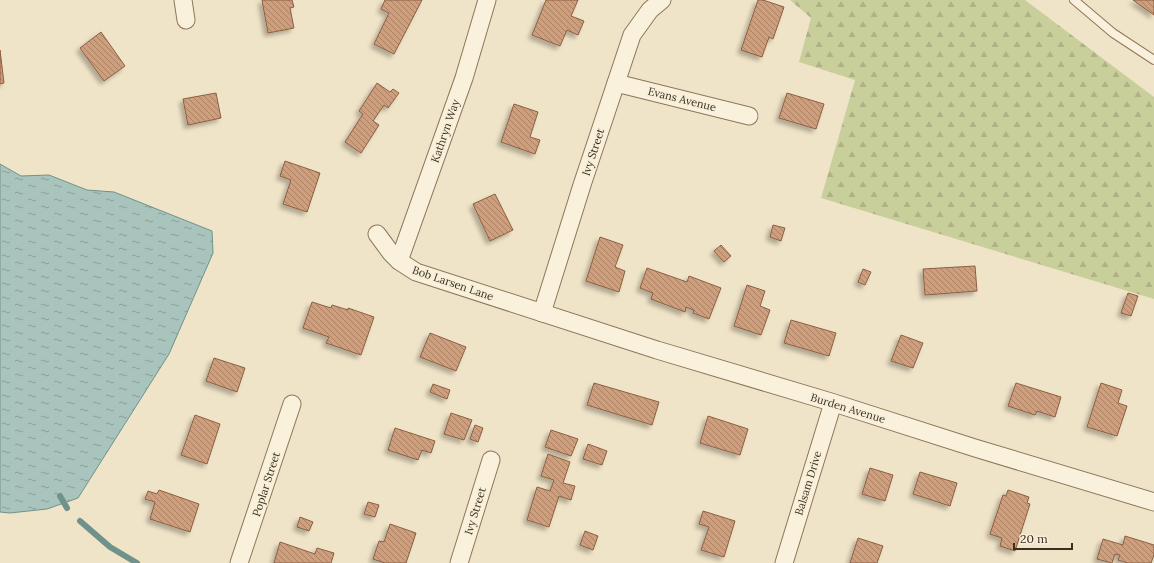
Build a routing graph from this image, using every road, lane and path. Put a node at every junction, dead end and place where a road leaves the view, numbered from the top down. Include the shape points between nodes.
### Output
1 (183, 0) edge
2 (487, 0) edge
3 (662, 0) edge
4 (1074, 0) edge
5 (186, 20) dead end
6 (1154, 60) edge
7 (616, 83) junction
8 (749, 116) dead end
9 (377, 234) dead end
10 (399, 261) junction
11 (542, 313) junction
12 (833, 403) junction
13 (292, 404) dead end
14 (491, 460) dead end
15 (1154, 502) edge
16 (239, 563) edge
17 (459, 563) edge
18 (784, 563) edge

1 - 5 street
2 - 10 street, Kathryn Way via 464,78
3 - 7 street, Ivy Street via 650,10 632,35
4 - 6 lane via 1113,33
7 - 8 street, Evans Avenue
7 - 11 street, Ivy Street
9 - 10 street, Bob Larsen Lane
10 - 11 street, Bob Larsen Lane via 416,272
11 - 12 street, Burden Avenue
12 - 15 street, Burden Avenue
12 - 18 street, Balsam Drive
13 - 16 street, Poplar Street
14 - 17 street, Ivy Street

